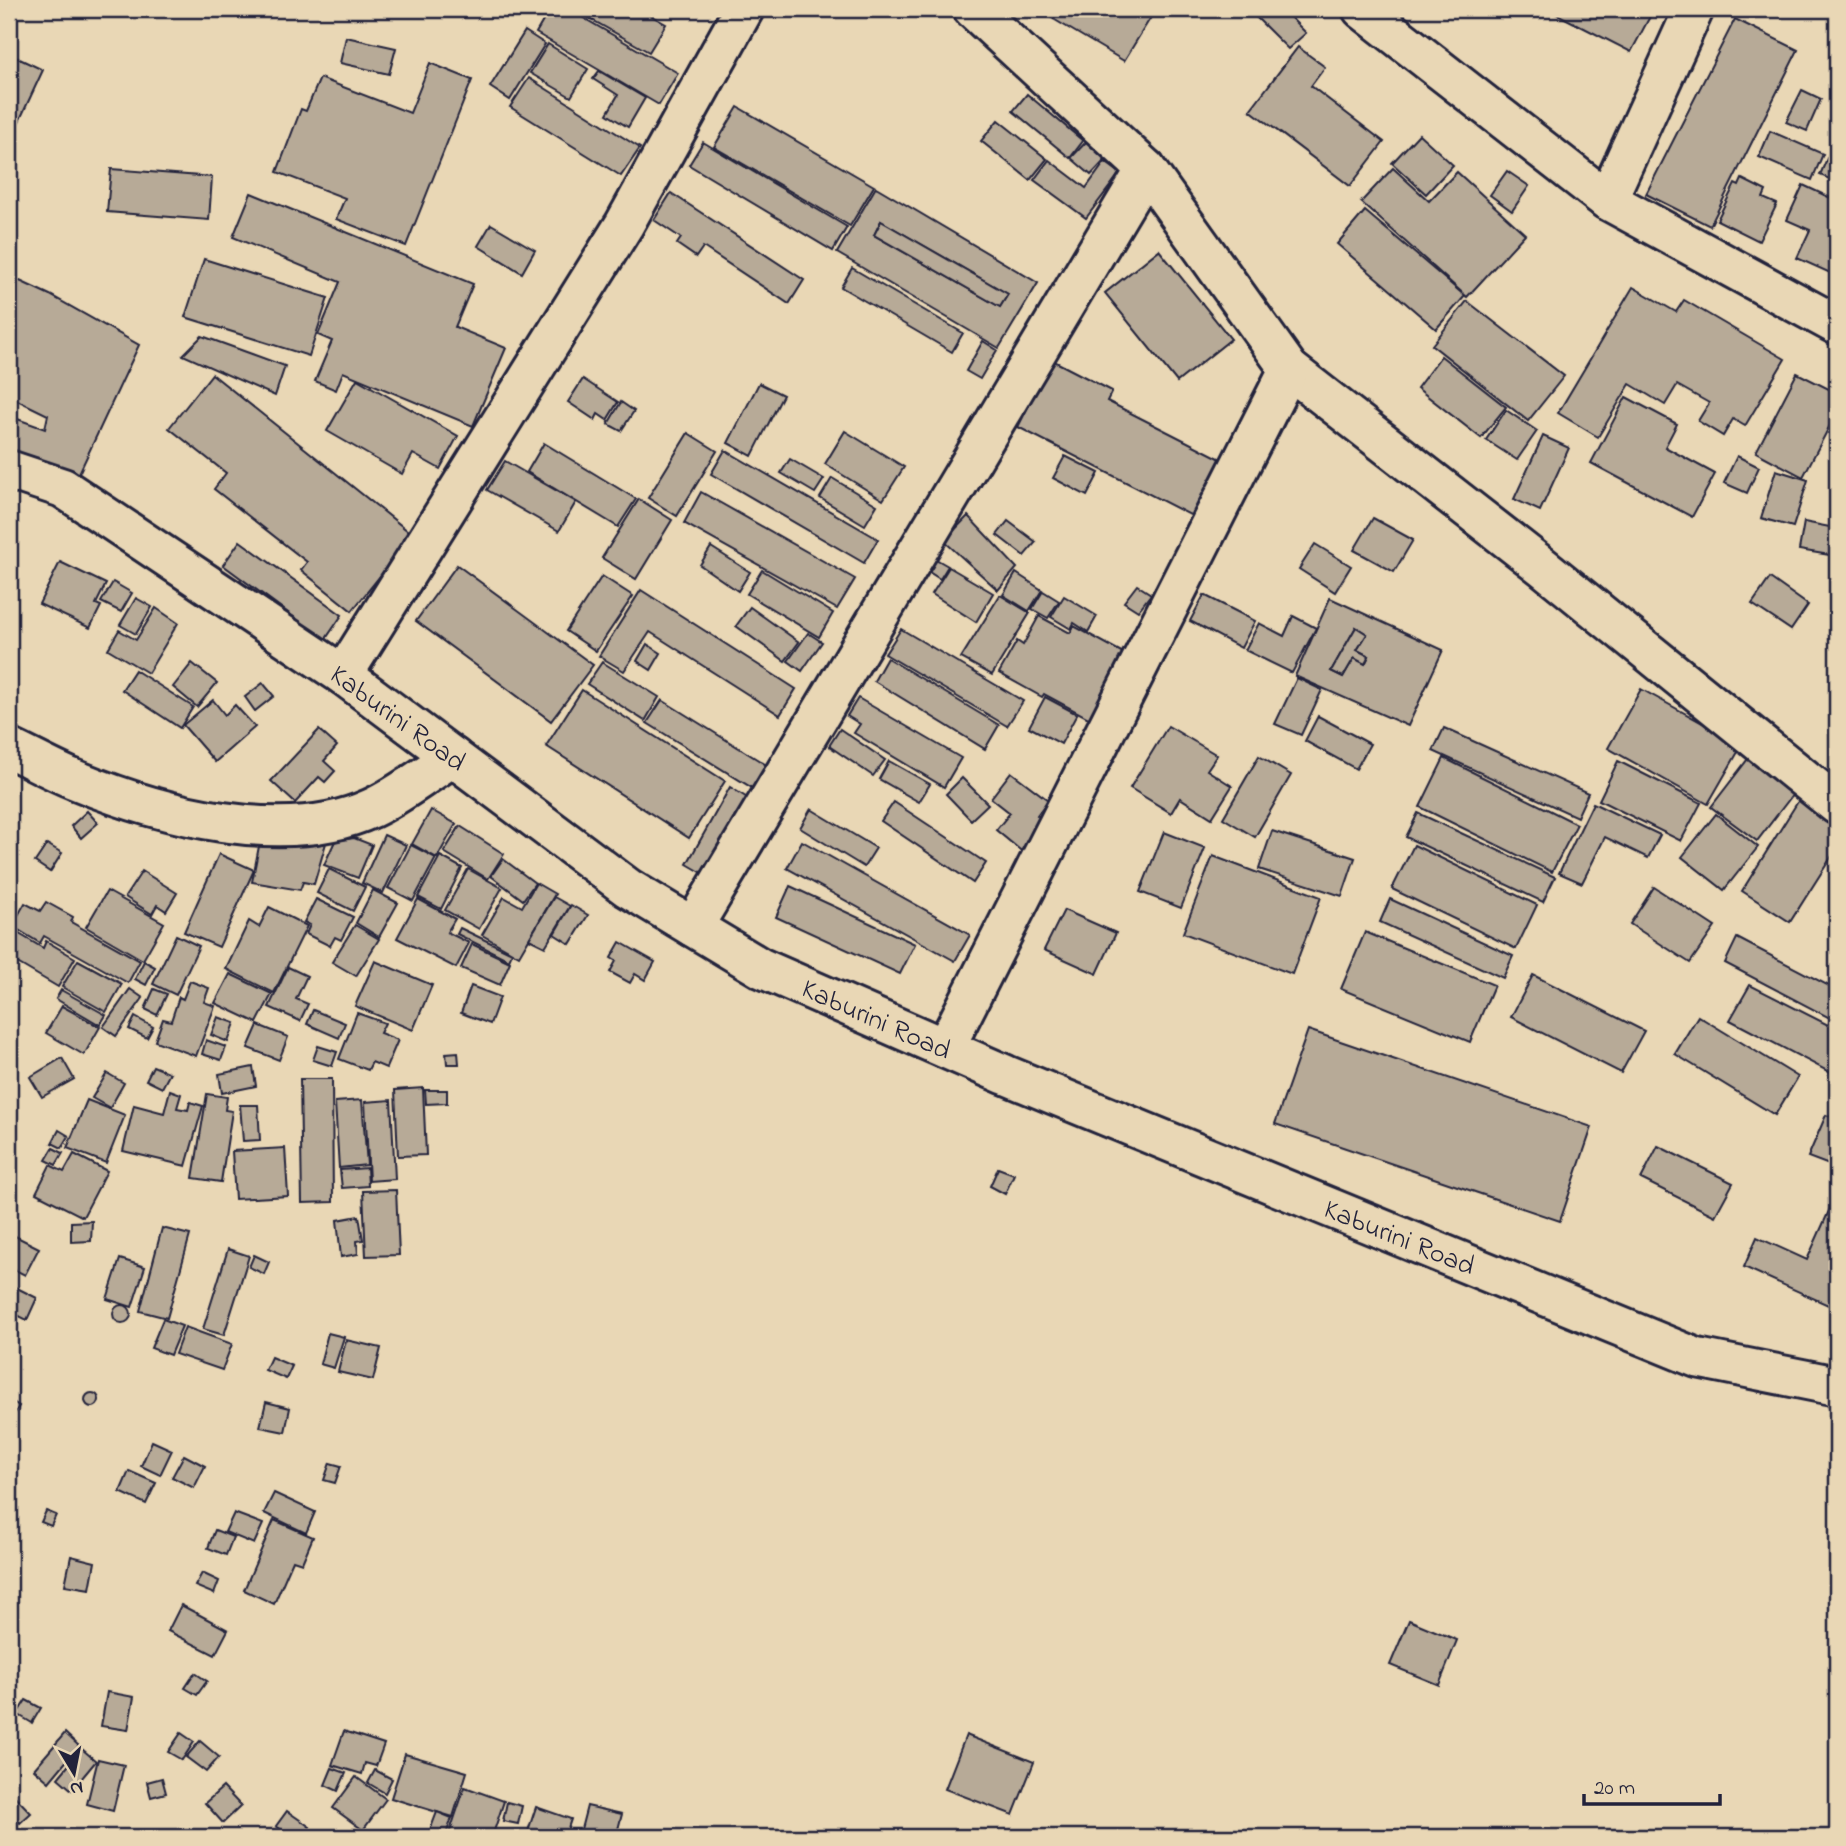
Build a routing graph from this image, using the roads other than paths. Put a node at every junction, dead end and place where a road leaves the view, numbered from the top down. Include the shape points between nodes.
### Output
1 (744, 9) edge
2 (973, 9) edge
3 (1362, 9) edge
4 (1693, 9) edge
5 (1146, 169) junction
6 (1607, 200) junction
7 (1837, 325) edge
8 (1289, 369) junction
9 (9, 470) edge
10 (343, 675) junction
11 (9, 748) edge
12 (453, 757) junction
13 (1837, 805) edge
14 (693, 927) junction
15 (945, 1048) junction
16 (1837, 1386) edge

1 - 10 street via 624,225
2 - 5 street
3 - 6 street
4 - 6 street
5 - 8 street
5 - 14 street
6 - 7 street
8 - 13 street
8 - 15 street
9 - 10 street, Kaburini Road via 63,488
10 - 12 street, Kaburini Road
11 - 12 street via 76,780 155,807 225,824 284,826 328,822 372,808
12 - 14 street, Kaburini Road via 628,888
14 - 15 street, Kaburini Road via 761,968
15 - 16 street, Kaburini Road via 1697,1358

